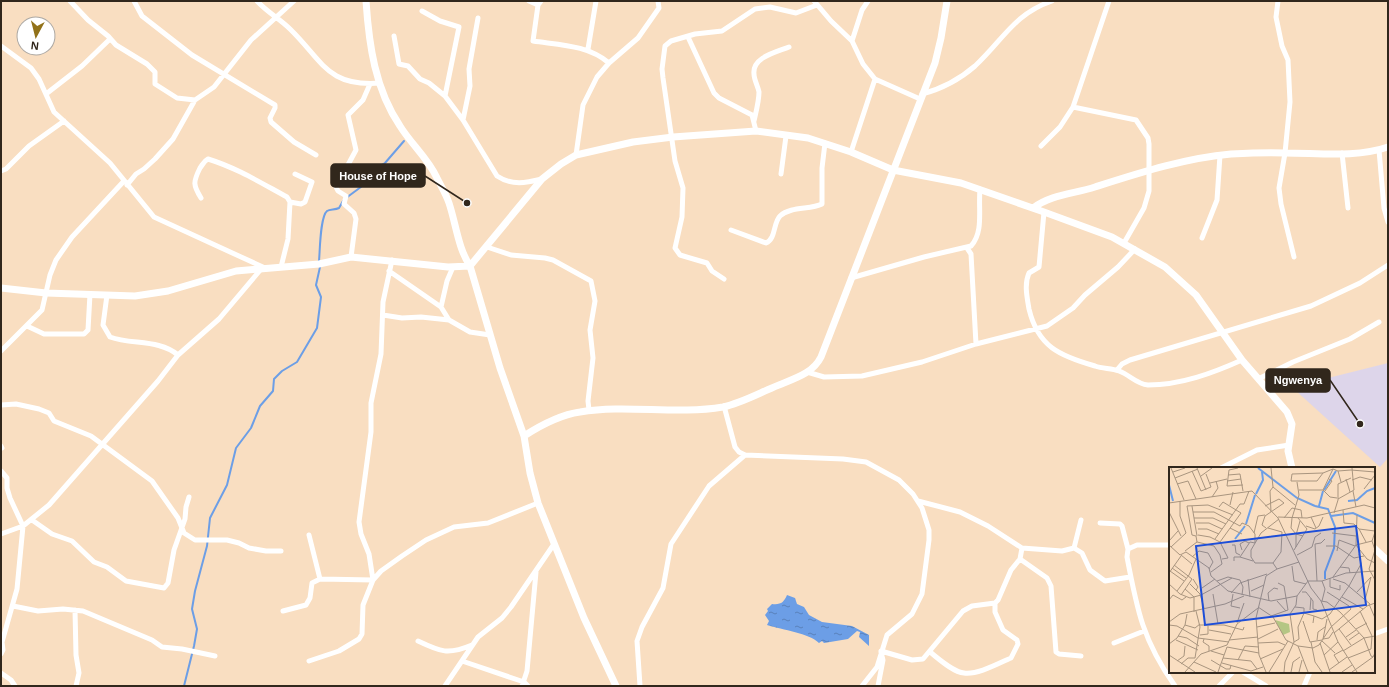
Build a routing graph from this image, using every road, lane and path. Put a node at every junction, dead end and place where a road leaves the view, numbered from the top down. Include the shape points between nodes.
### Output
1 (71, 1) edge
2 (134, 1) edge
3 (257, 1) edge
4 (294, 1) edge
5 (366, 1) edge
6 (528, 1) edge
7 (596, 1) edge
8 (658, 1) edge
9 (868, 1) edge
10 (947, 1) edge
11 (1052, 1) edge
12 (1109, 1) edge
13 (1278, 1) edge
14 (540, 3) edge
15 (816, 3) edge
16 (422, 11) dead end
17 (275, 18) junction
18 (478, 18) dead end
19 (394, 36) dead end
20 (688, 37) junction
21 (110, 39) junction
22 (852, 41) junction
23 (1, 46) edge
24 (789, 47) dead end
25 (588, 49) junction
26 (609, 63) junction
27 (224, 74) junction
28 (875, 79) junction
29 (370, 84) junction
30 (380, 84) junction
31 (46, 94) junction
32 (445, 96) junction
33 (921, 97) junction
34 (196, 100) junction
35 (1073, 107) junction
36 (463, 120) junction
37 (64, 121) junction
38 (754, 122) junction
39 (756, 131) junction
40 (786, 136) junction
41 (673, 137) junction
42 (825, 143) junction
43 (1041, 146) dead end
44 (1388, 147) edge
45 (1379, 150) junction
46 (851, 152) junction
47 (1285, 152) junction
48 (1342, 154) junction
49 (316, 155) dead end
50 (576, 155) junction
51 (1220, 155) junction
52 (893, 170) junction
53 (1, 171) edge
54 (1148, 171) junction
55 (295, 174) dead end
56 (781, 174) dead end
57 (542, 179) junction
58 (126, 183) junction
59 (980, 189) junction
60 (201, 198) dead end
61 (290, 202) junction
62 (1033, 208) junction
63 (1348, 208) dead end
64 (1044, 212) junction
65 (1388, 222) edge
66 (731, 230) dead end
67 (1202, 238) dead end
68 (1124, 243) junction
69 (487, 247) junction
70 (968, 248) junction
71 (1135, 249) junction
72 (1294, 256) dead end
73 (351, 258) junction
74 (392, 260) junction
75 (1388, 265) edge
76 (470, 266) junction
77 (453, 267) junction
78 (264, 268) junction
79 (281, 268) junction
80 (389, 271) junction
81 (851, 278) junction
82 (724, 279) dead end
83 (1, 288) edge
84 (46, 293) junction
85 (90, 294) junction
86 (106, 294) junction
87 (441, 307) junction
88 (383, 315) junction
89 (449, 320) junction
90 (1380, 322) dead end
91 (27, 326) junction
92 (1036, 329) junction
93 (1223, 332) junction
94 (490, 335) junction
95 (976, 344) junction
96 (1, 351) edge
97 (178, 355) junction
98 (1242, 360) junction
99 (1117, 370) junction
100 (807, 372) junction
101 (1258, 379) junction
102 (1, 405) edge
103 (724, 406) junction
104 (589, 410) junction
105 (524, 436) junction
106 (103, 444) junction
107 (1289, 445) junction
108 (745, 455) junction
109 (1225, 467) edge
110 (1292, 467) edge
111 (1, 471) edge
112 (189, 497) dead end
113 (918, 501) junction
114 (538, 503) junction
115 (32, 520) junction
116 (1082, 520) dead end
117 (1100, 523) dead end
118 (23, 526) junction
119 (182, 528) junction
120 (1, 534) edge
121 (309, 535) dead end
122 (554, 544) junction
123 (1169, 545) edge
124 (1022, 548) junction
125 (1074, 548) junction
126 (1128, 549) junction
127 (1375, 549) edge
128 (281, 551) dead end
129 (1020, 559) junction
130 (1388, 561) edge
131 (536, 571) junction
132 (1130, 577) junction
133 (320, 579) junction
134 (373, 580) junction
135 (995, 603) junction
136 (13, 606) junction
137 (75, 610) junction
138 (283, 611) dead end
139 (1388, 629) edge
140 (1144, 631) junction
141 (1375, 634) edge
142 (418, 641) dead end
143 (1114, 643) dead end
144 (473, 645) junction
145 (881, 651) junction
146 (930, 652) junction
147 (1, 654) edge
148 (215, 656) dead end
149 (1081, 656) dead end
150 (462, 660) junction
151 (309, 661) dead end
152 (1, 673) edge
153 (1232, 673) edge
154 (1245, 673) edge
155 (1310, 673) edge
156 (524, 685) edge
157 (15, 686) edge
158 (76, 686) edge
159 (445, 686) edge
160 (616, 686) edge
161 (640, 686) edge
162 (862, 686) edge
163 (878, 686) edge
164 (1175, 686) edge
165 (1220, 686) edge
166 (1266, 686) edge
167 (1304, 686) edge

1 - 21 street
2 - 27 street via 142,16 148,21 192,55
3 - 17 street
4 - 17 street
5 - 30 street via 369,46
6 - 14 street
7 - 25 street
8 - 26 street via 658,8 638,38
9 - 22 street via 862,10
10 - 33 street via 935,64
11 - 33 street via 1034,7 1020,18 967,72
12 - 35 street
13 - 47 street via 1276,17 1282,46 1288,60 1290,88
14 - 25 street via 533,41
15 - 20 street via 796,13 770,7 755,9 722,31
15 - 22 street via 834,25
16 - 32 street via 440,21 459,27
17 - 27 street via 252,40
17 - 29 street via 288,28 327,71 349,82
18 - 36 street
19 - 32 street via 399,64 408,66 420,80
20 - 38 street via 714,93 752,115
20 - 41 street via 667,44 663,60 663,78
21 - 31 street via 82,66
21 - 34 street via 151,68 155,72 155,84 177,98
22 - 28 street via 863,64
23 - 31 street via 31,68
24 - 38 street via 769,55 755,67 754,74 759,93
25 - 26 street
26 - 50 street via 597,78 583,105
27 - 34 street via 214,87
27 - 49 street via 275,105 271,122 294,142
28 - 33 street
28 - 46 street
29 - 30 street
29 - 73 street via 363,100 348,115 356,150 336,188 346,196 344,204 354,213 356,219
30 - 76 street via 390,111 436,174 449,202 463,253
31 - 37 street via 54,112
32 - 36 street
33 - 52 street
34 - 58 street via 173,139 155,159
35 - 43 street via 1060,127
35 - 54 street via 1136,120 1148,138
36 - 57 street via 497,176 520,183
37 - 53 street via 29,146
37 - 58 street via 110,163
38 - 39 street
39 - 40 street
39 - 41 street
40 - 42 street
40 - 56 street
41 - 50 street via 633,142
41 - 82 street via 675,161 683,188 677,253 707,263 712,271
42 - 46 street
42 - 66 street via 822,204 782,215 776,222 771,240 766,243
44 - 45 street
45 - 48 street
45 - 65 street via 1384,208
46 - 52 street
47 - 48 street
47 - 51 street
47 - 72 street via 1279,196
48 - 63 street
50 - 57 street
51 - 54 street
51 - 67 street via 1217,200
52 - 59 street
52 - 81 street
54 - 62 street via 1049,198
54 - 68 street via 1149,191 1144,208
55 - 61 street via 312,182 305,202
57 - 69 street
58 - 78 street via 157,219
58 - 84 street via 72,237 56,260
59 - 62 street
59 - 70 street via 980,231 975,242
60 - 61 street via 194,179 208,159 256,179
61 - 79 street via 288,239
62 - 64 street
64 - 68 street
64 - 92 street via 1039,267 1029,273 1026,284 1028,306
68 - 71 street
69 - 76 street
69 - 104 street via 511,255 553,260 591,281 595,301 590,330 593,358 589,378
70 - 81 street via 924,257
70 - 95 street via 971,254
71 - 92 street via 1062,317
71 - 93 street via 1181,280
73 - 74 street
73 - 79 street
74 - 77 street
74 - 80 street
75 - 93 street via 1366,280 1311,306
76 - 77 street
76 - 94 street
77 - 87 street
78 - 79 street
78 - 86 street via 220,274 168,292 135,296
78 - 97 street via 219,319
80 - 87 street
80 - 88 street
81 - 100 street via 821,357 816,366
83 - 84 street
84 - 85 street
84 - 91 street via 42,310
85 - 86 street
85 - 91 street via 88,330 84,334 44,334
86 - 97 street via 103,325 110,337 120,341 136,341 166,347
87 - 89 street
88 - 89 street
88 - 134 street via 381,354 371,403 371,432 359,522 369,554
89 - 94 street via 470,332
90 - 101 street via 1350,339
91 - 96 street
92 - 95 street
92 - 99 street via 1050,349 1095,366
93 - 98 street
93 - 99 street via 1130,360
94 - 105 street
95 - 100 street via 922,362 862,376 824,377
97 - 106 street
98 - 99 street via 1211,374 1161,384 1141,384
98 - 101 street
100 - 103 street
101 - 107 street via 1291,419
102 - 106 street via 16,404 49,413 54,421 91,436
103 - 104 street via 678,410
103 - 108 street via 735,447
104 - 105 street via 555,419
105 - 114 street
106 - 115 street
106 - 119 street via 152,481 178,518
107 - 109 street via 1257,450
107 - 110 street
108 - 113 street via 866,462 899,480
108 - 161 street via 709,486 671,544 663,588 637,641
111 - 118 street via 7,478 10,498
112 - 119 street
113 - 124 street via 960,512
113 - 145 street via 929,530 924,589 916,610 891,630 884,640
114 - 122 street
114 - 134 street via 488,523 454,527 426,540 381,571
115 - 118 street
115 - 119 street via 52,534 72,541 94,562 107,567 126,581 160,588 167,587 174,550
116 - 125 street
117 - 126 street via 1120,524
118 - 120 street
118 - 136 street
119 - 128 street via 184,533 195,540 227,540 249,548
121 - 133 street
122 - 131 street
122 - 160 street via 584,618
123 - 126 street via 1137,545
124 - 125 street via 1062,551
124 - 129 street
125 - 132 street via 1082,553 1090,570 1105,581
126 - 132 street
127 - 130 street
129 - 135 street via 1011,570
129 - 149 street via 1047,578 1051,586 1056,652
131 - 144 street via 502,618
131 - 156 street via 528,671
132 - 140 street
133 - 134 street
133 - 138 street via 312,583 310,598 306,605
134 - 151 street via 363,606 360,639 339,651
135 - 146 street via 972,606 963,611
135 - 146 street via 995,612 1004,630 1018,640 1012,658 985,669 964,673
136 - 137 street via 38,611
136 - 147 street
137 - 148 street via 92,614 152,640 162,647
137 - 158 street via 79,673
139 - 141 street
140 - 143 street
140 - 164 street via 1158,662
142 - 144 street via 447,652
144 - 150 street
145 - 146 street via 918,660
145 - 162 street via 877,667
145 - 163 street via 883,660
150 - 156 street
150 - 159 street
152 - 157 street
153 - 165 street
154 - 166 street
155 - 167 street

